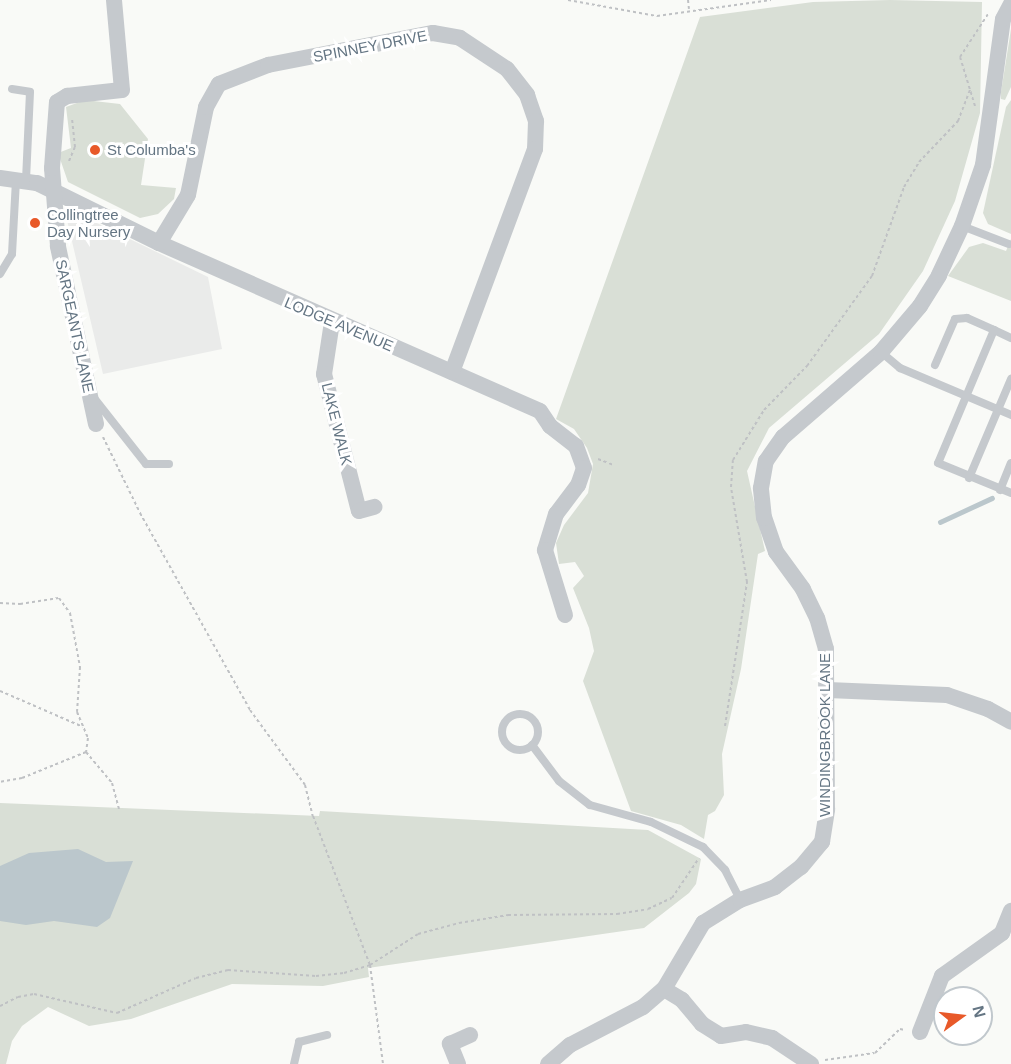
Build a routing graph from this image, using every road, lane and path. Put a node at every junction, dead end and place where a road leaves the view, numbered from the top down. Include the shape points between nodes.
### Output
1 (114, 0) edge
2 (568, 0) edge
3 (688, 0) edge
4 (771, 0) edge
5 (1003, 5) edge
6 (689, 9) junction
7 (12, 89) dead end
8 (970, 89) junction
9 (980, 109) dead end
10 (14, 179) edge
11 (56, 191) junction
12 (963, 226) junction
13 (159, 243) junction
14 (1009, 244) dead end
15 (0, 274) edge
16 (847, 309) dead end
17 (332, 322) junction
18 (994, 330) junction
19 (1011, 338) edge
20 (881, 352) junction
21 (936, 365) dead end
22 (452, 372) junction
23 (1011, 379) edge
24 (89, 390) junction
25 (964, 395) junction
26 (998, 409) junction
27 (1011, 415) edge
28 (96, 424) joint
29 (1011, 463) edge
30 (169, 464) dead end
31 (969, 477) junction
32 (1000, 490) junction
33 (1011, 493) edge
34 (374, 507) dead end
35 (0, 603) edge
36 (565, 615) dead end
37 (828, 690) junction
38 (0, 691) edge
39 (1011, 722) edge
40 (83, 727) junction
41 (532, 745) junction
42 (87, 752) junction
43 (0, 782) edge
44 (119, 809) dead end
45 (703, 847) junction
46 (740, 900) junction
47 (1011, 911) edge
48 (369, 965) junction
49 (664, 989) junction
50 (0, 1006) edge
51 (920, 1032) joint
52 (327, 1035) dead end
53 (470, 1035) dead end
54 (807, 1061) edge
55 (551, 1063) edge
56 (294, 1064) edge
57 (383, 1064) edge
58 (458, 1064) edge

1 - 11 street, SARGEANTS LANE via 122,90 67,96 57,102 52,168
2 - 6 path via 657,16
3 - 6 path
4 - 6 path
5 - 8 path via 960,57
5 - 12 street, WINDINGBROOK LANE via 987,144
7 - 10 lane via 30,92
8 - 9 path
8 - 16 path via 958,121 909,177 874,271
10 - 11 street, LODGE AVENUE
10 - 15 lane via 12,254
11 - 13 street, LODGE AVENUE
11 - 24 street, SARGEANTS LANE via 58,246
12 - 14 lane
12 - 20 street, WINDINGBROOK LANE via 920,306
13 - 17 street, LODGE AVENUE
13 - 22 street, SPINNEY DRIVE via 189,195 206,106 219,84 268,65 433,33 460,38 507,69 526,95 536,121 535,149
17 - 22 street, LODGE AVENUE
17 - 34 street, LAKE WALK via 324,374 359,511
18 - 19 lane
18 - 21 lane via 967,318 955,319
18 - 25 lane
20 - 25 lane via 900,368
20 - 37 street, WINDINGBROOK LANE via 783,437 766,461 761,488 764,518 777,552 817,618 826,649
22 - 36 street, LODGE AVENUE via 540,411 550,426 581,453 584,468 578,485 556,514 545,550
23 - 26 lane
24 - 28 street, SARGEANTS LANE
24 - 30 lane via 146,464
25 - 26 lane
25 - 31 lane via 938,463
26 - 27 lane
26 - 31 lane
28 - 48 path via 140,513 244,700 305,785
29 - 32 lane
31 - 32 lane
32 - 33 lane
35 - 40 path via 59,598 70,613 80,666 77,712
37 - 39 street via 947,695 988,709
37 - 46 street, WINDINGBROOK LANE via 824,735 827,809 822,842 801,867 775,887
38 - 40 path
40 - 42 path via 88,738
41 - 41 lane via 537,729 531,719 515,715 506,722 502,733 511,747 522,750
41 - 45 lane via 559,781 590,805 651,822
42 - 43 path
42 - 44 path via 112,783
45 - 46 lane via 725,870
45 - 48 path via 696,866 672,898 648,909 616,914 508,915 459,922 418,934
46 - 49 street, WINDINGBROOK LANE via 703,924
47 - 51 street via 1002,933 942,976
48 - 50 path via 316,976 228,970 196,978 117,1013 34,994
48 - 57 path
49 - 54 street via 721,1036 746,1032 772,1038
49 - 55 street, WINDINGBROOK LANE via 643,1007 570,1045
51 - 54 path via 900,1029 875,1053
52 - 56 lane via 299,1042
53 - 58 street via 450,1044

